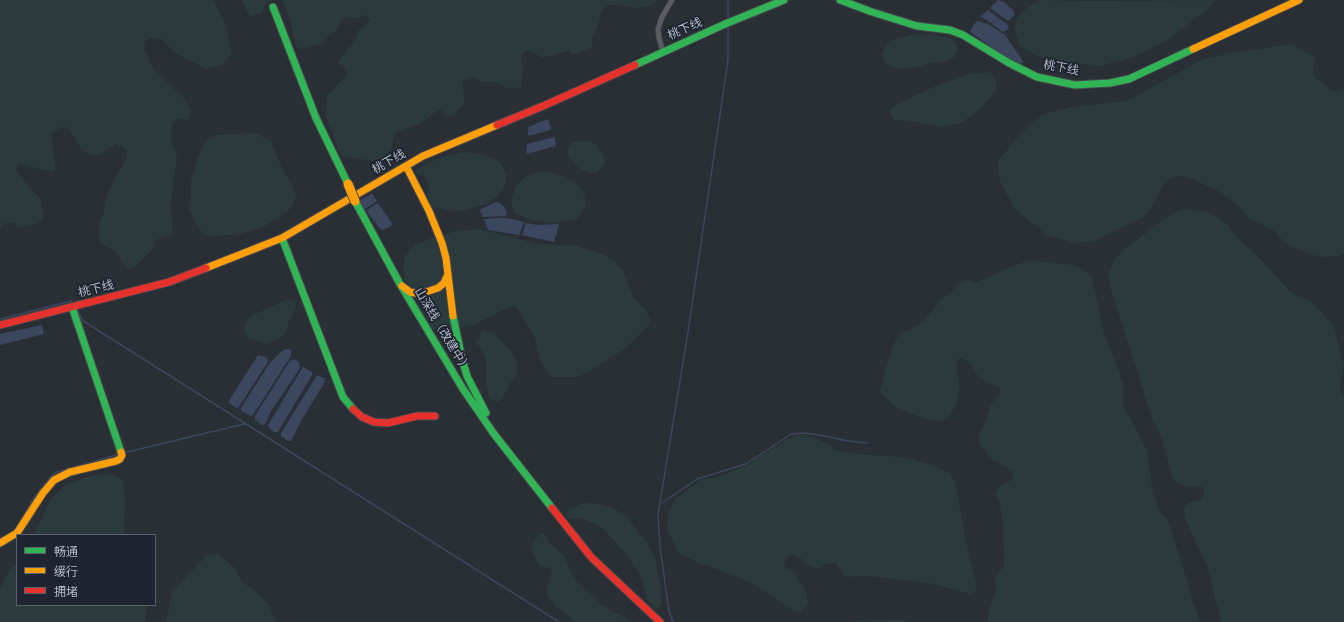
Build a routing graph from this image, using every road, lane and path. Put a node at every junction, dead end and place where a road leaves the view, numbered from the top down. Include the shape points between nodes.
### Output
1 (672, 0) edge
2 (784, 0) edge
3 (840, 0) edge
4 (1299, 0) edge
5 (853, 2) edge
6 (273, 7) dead end
7 (663, 52) junction
8 (406, 166) junction
9 (282, 238) junction
10 (448, 274) junction
11 (400, 284) junction
12 (72, 307) junction
13 (0, 325) edge
14 (435, 416) dead end
15 (520, 468) junction
16 (0, 543) edge
17 (658, 620) edge

1 - 7 street via 658,29
2 - 7 main road, 桃下线
3 - 5 main road, 桃下线
4 - 5 main road, 桃下线 via 1129,80 1075,85 1037,77 964,35 890,18
6 - 11 main road, 山深线（改建中）, bridge via 316,118 365,221
7 - 8 main road, 桃下线 via 423,156
8 - 9 main road, 桃下线
8 - 10 main road via 442,243
9 - 12 main road, 桃下线 via 169,282
9 - 14 main road via 337,382 353,409 374,422 388,423 417,416
10 - 11 main road via 438,288 420,294 410,292
10 - 15 main road via 458,342 467,376 485,412
11 - 15 main road, 山深线（改建中） via 464,389
12 - 13 main road, 桃下线
12 - 16 main road via 122,455 116,461 70,472 54,480 17,533
15 - 17 main road, 山深线（改建中） via 591,557

